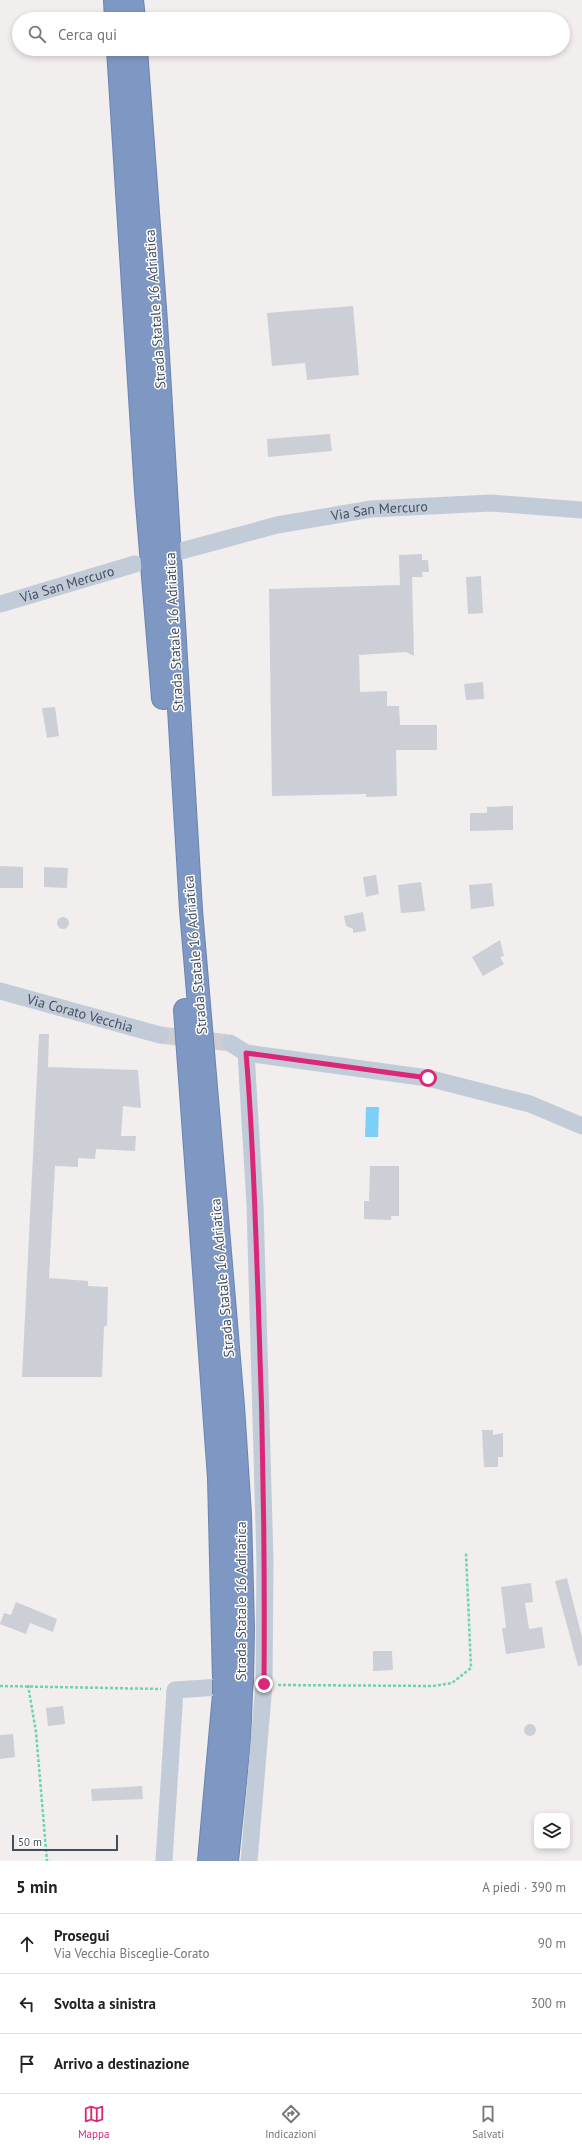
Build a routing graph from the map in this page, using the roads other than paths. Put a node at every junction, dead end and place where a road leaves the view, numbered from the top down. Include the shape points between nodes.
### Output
1 (115, 0) edge
2 (132, 0) edge
3 (116, 12) edge
4 (133, 12) edge
5 (118, 56) edge
6 (136, 56) edge
7 (582, 510) edge
8 (181, 551) dead end
9 (134, 564) dead end
10 (0, 604) edge
11 (0, 991) edge
12 (160, 1035) tunnel mouth
13 (230, 1043) tunnel mouth
14 (246, 1053) junction
15 (582, 1126) edge
16 (264, 1684) junction
17 (233, 1687) junction
18 (164, 1861) edge
19 (210, 1861) edge
20 (227, 1861) edge
21 (249, 1861) edge

1 - 3 highway
2 - 4 highway
5 - 17 highway, Strada Statale 16 Adriatica via 146,492 171,797
6 - 17 highway, Strada Statale 16 Adriatica via 156,329 191,910 234,1406 243,1628
7 - 8 street, Via San Mercuro via 491,503 371,509 277,524
9 - 10 street, Via San Mercuro
11 - 12 street, Via Corato Vecchia
13 - 14 street
14 - 15 street via 428,1078 530,1104
14 - 16 street via 255,1197 263,1456
16 - 18 street via 175,1690
16 - 21 street
17 - 19 highway, Strada Statale 16 Adriatica
17 - 20 highway, Strada Statale 16 Adriatica via 239,1743

